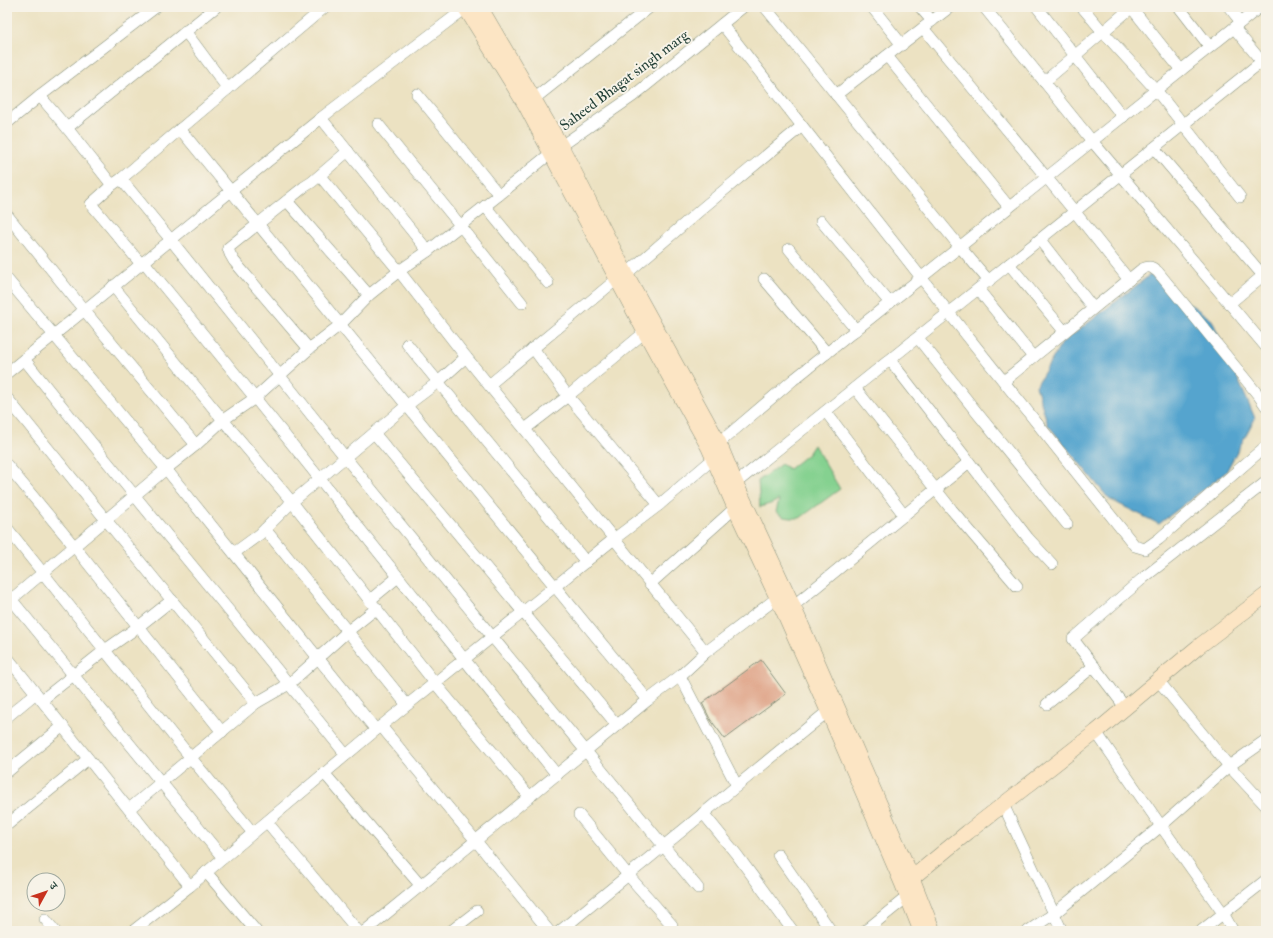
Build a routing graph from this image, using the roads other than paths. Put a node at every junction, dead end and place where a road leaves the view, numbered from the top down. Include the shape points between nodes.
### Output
1 (156, 7) edge
2 (216, 7) edge
3 (325, 7) edge
4 (470, 7) edge
5 (650, 7) edge
6 (743, 7) edge
7 (765, 7) edge
8 (872, 7) edge
9 (920, 7) edge
10 (950, 7) edge
11 (984, 7) edge
12 (1036, 7) edge
13 (1082, 7) edge
14 (1179, 7) edge
15 (1229, 7) edge
16 (1260, 7) edge
17 (1131, 8) edge
18 (722, 24) junction
19 (927, 25) junction
20 (1238, 25) junction
21 (185, 31) junction
22 (1103, 32) junction
23 (902, 44) junction
24 (1210, 47) junction
25 (887, 56) junction
26 (1075, 56) junction
27 (1264, 60) edge
28 (1181, 70) junction
29 (1044, 82) junction
30 (228, 89) junction
31 (1156, 90) junction
32 (417, 94) dead end
33 (836, 95) junction
34 (40, 96) junction
35 (534, 99) junction
36 (1123, 117) junction
37 (321, 118) junction
38 (7, 123) edge
39 (378, 124) dead end
40 (1184, 124) junction
41 (802, 126) junction
42 (67, 128) junction
43 (180, 129) junction
44 (1092, 141) junction
45 (1154, 148) junction
46 (556, 149) junction
47 (348, 151) junction
48 (1121, 175) junction
49 (320, 176) junction
50 (1047, 177) junction
51 (116, 182) junction
52 (231, 192) junction
53 (499, 195) junction
54 (1240, 197) dead end
55 (287, 201) junction
56 (485, 206) junction
57 (1009, 208) junction
58 (1075, 212) junction
59 (7, 215) edge
60 (821, 221) dead end
61 (258, 225) junction
62 (460, 225) junction
63 (172, 240) junction
64 (1040, 240) junction
65 (960, 247) junction
66 (789, 249) dead end
67 (428, 251) junction
68 (142, 263) junction
69 (1010, 264) junction
70 (399, 271) junction
71 (1265, 276) edge
72 (622, 277) junction
73 (764, 278) dead end
74 (922, 278) junction
75 (7, 279) edge
76 (1129, 280) junction
77 (989, 281) junction
78 (548, 283) dead end
79 (113, 286) junction
80 (978, 289) junction
81 (369, 296) junction
82 (522, 303) dead end
83 (890, 303) junction
84 (1229, 304) junction
85 (1093, 308) junction
86 (84, 310) junction
87 (949, 313) junction
88 (340, 325) junction
89 (856, 330) junction
90 (1064, 331) junction
91 (645, 332) junction
92 (54, 335) junction
93 (918, 338) junction
94 (407, 344) dead end
95 (1266, 347) edge
96 (533, 348) junction
97 (309, 349) junction
98 (827, 353) junction
99 (1033, 356) junction
100 (466, 357) junction
101 (24, 359) junction
102 (890, 360) junction
103 (7, 373) edge
104 (281, 376) junction
105 (1004, 381) junction
106 (438, 382) junction
107 (489, 385) junction
108 (855, 388) junction
109 (568, 396) junction
110 (7, 398) edge
111 (255, 398) junction
112 (406, 406) junction
113 (1266, 406) edge
114 (826, 412) junction
115 (223, 420) junction
116 (525, 429) junction
117 (374, 433) junction
118 (719, 443) junction
119 (196, 445) junction
120 (1265, 449) edge
121 (345, 457) junction
122 (714, 459) junction
123 (970, 462) junction
124 (7, 465) edge
125 (166, 469) junction
126 (319, 479) junction
127 (1266, 482) edge
128 (732, 487) junction
129 (936, 490) junction
130 (134, 496) junction
131 (292, 502) junction
132 (659, 505) junction
133 (735, 508) junction
134 (904, 515) junction
135 (106, 520) junction
136 (1068, 524) dead end
137 (7, 528) edge
138 (265, 529) junction
139 (614, 539) junction
140 (74, 546) junction
141 (234, 553) junction
142 (586, 562) junction
143 (1052, 564) dead end
144 (43, 574) junction
145 (398, 577) junction
146 (650, 584) junction
147 (1017, 586) dead end
148 (555, 587) junction
149 (1266, 595) edge
150 (777, 598) junction
151 (9, 599) edge
152 (172, 600) junction
153 (374, 604) junction
154 (793, 606) junction
155 (523, 612) junction
156 (138, 627) junction
157 (348, 631) junction
158 (492, 637) junction
159 (105, 650) junction
160 (706, 652) junction
161 (318, 658) junction
162 (464, 660) junction
163 (8, 661) edge
164 (1094, 666) junction
165 (73, 675) junction
166 (680, 676) junction
167 (1157, 679) junction
168 (435, 683) junction
169 (289, 684) junction
170 (39, 696) junction
171 (648, 700) junction
172 (256, 703) junction
173 (1047, 704) dead end
174 (407, 705) junction
175 (1125, 706) junction
176 (832, 708) junction
177 (7, 717) edge
178 (618, 725) junction
179 (63, 726) junction
180 (378, 728) junction
181 (222, 732) junction
182 (1096, 732) junction
183 (1266, 740) edge
184 (586, 751) junction
185 (346, 755) junction
186 (190, 758) junction
187 (88, 759) junction
188 (1229, 766) junction
189 (7, 772) edge
190 (324, 773) junction
191 (557, 775) junction
192 (161, 782) junction
193 (737, 786) junction
194 (530, 797) junction
195 (1003, 804) junction
196 (1266, 806) edge
197 (129, 809) junction
198 (703, 813) junction
199 (579, 814) dead end
200 (267, 822) junction
201 (7, 825) edge
202 (1161, 826) junction
203 (253, 833) junction
204 (476, 841) junction
205 (664, 846) junction
206 (778, 855) dead end
207 (223, 858) junction
208 (206, 872) junction
209 (628, 875) junction
210 (912, 878) junction
211 (1266, 880) edge
212 (190, 886) junction
213 (421, 886) junction
214 (698, 888) dead end
215 (907, 897) junction
216 (477, 911) dead end
217 (1055, 913) junction
218 (1223, 913) junction
219 (44, 919) dead end
220 (672, 925) dead end
221 (55, 931) edge
222 (133, 931) edge
223 (256, 931) edge
224 (358, 931) edge
225 (365, 931) edge
226 (451, 931) edge
227 (549, 931) edge
228 (560, 931) edge
229 (793, 931) edge
230 (831, 931) edge
231 (865, 931) edge
232 (922, 931) edge
233 (933, 931) edge
234 (1028, 931) edge
235 (1062, 931) edge
236 (1201, 931) edge
237 (1233, 931) edge

1 - 34 street
2 - 21 street
3 - 30 street
4 - 35 main road
4 - 37 street
4 - 46 main road via 525,104
5 - 35 street
6 - 18 street, Saheed Bhagat singh marg
7 - 33 street
8 - 23 street
9 - 19 street
10 - 19 street
11 - 29 street
12 - 26 street
13 - 22 street
14 - 24 street
15 - 20 street
16 - 20 street
17 - 22 street
17 - 28 street
18 - 41 street
18 - 46 street, Saheed Bhagat singh marg via 633,96
19 - 23 street
19 - 50 street
20 - 24 street
20 - 27 street
21 - 30 street
21 - 42 street
22 - 26 street
22 - 31 street
23 - 25 street
24 - 28 street
25 - 33 street
25 - 57 street
26 - 29 street
26 - 36 street
27 - 40 street
28 - 31 street
29 - 44 street
30 - 43 street
31 - 36 street
31 - 40 street
32 - 53 street
33 - 65 street
34 - 38 street
34 - 42 street
35 - 46 main road
36 - 44 street
37 - 47 street
37 - 52 street
39 - 62 street
40 - 45 street
40 - 54 street
41 - 72 street
41 - 74 street
42 - 51 street
43 - 51 street
43 - 52 street
44 - 48 street
44 - 50 street
45 - 48 street
45 - 71 street
46 - 53 street, Saheed Bhagat singh marg
46 - 72 main road
47 - 49 street
47 - 67 street
48 - 58 street
48 - 84 street
49 - 55 street
49 - 70 street
50 - 57 street
50 - 58 street
51 - 63 street
51 - 68 street via 91,204
52 - 61 street
52 - 63 street
53 - 56 street, Saheed Bhagat singh marg
55 - 61 street
55 - 81 street
56 - 62 street, Saheed Bhagat singh marg
56 - 78 street
57 - 65 street
58 - 64 street
58 - 76 street
59 - 86 street
60 - 83 street
61 - 88 street
61 - 97 street via 228,248 230,254
62 - 67 street, Saheed Bhagat singh marg
62 - 82 street
63 - 68 street
63 - 104 street
64 - 69 street
64 - 85 street
65 - 74 street
65 - 77 street
66 - 89 street
67 - 70 street, Saheed Bhagat singh marg
68 - 79 street
68 - 111 street
69 - 77 street
69 - 90 street
70 - 81 street, Saheed Bhagat singh marg
70 - 100 street
71 - 84 street
72 - 91 main road
72 - 96 street
72 - 118 main road
73 - 98 street
74 - 83 street
74 - 87 street
75 - 92 street
76 - 85 street
76 - 113 street via 1147,266 1158,272
77 - 80 street
79 - 86 street
79 - 115 street
80 - 87 street
80 - 99 street
81 - 88 street, Saheed Bhagat singh marg
83 - 89 street
84 - 95 street
85 - 90 street
86 - 92 street
86 - 119 street
87 - 93 street
87 - 105 street
88 - 97 street, Saheed Bhagat singh marg
88 - 112 street
89 - 98 street
90 - 99 street
91 - 109 street
91 - 122 main road
92 - 101 street
92 - 125 street
93 - 102 street
93 - 136 street
94 - 106 street
96 - 107 street
96 - 109 street
97 - 104 street, Saheed Bhagat singh marg
98 - 118 street
99 - 105 street
100 - 106 street
100 - 107 street
101 - 103 street
101 - 130 street
102 - 108 street
102 - 123 street
104 - 111 street, Saheed Bhagat singh marg
104 - 121 street
105 - 120 street via 1127,537 1135,546 1145,549
106 - 112 street
106 - 142 street
107 - 116 street
108 - 114 street
108 - 129 street
109 - 116 street
109 - 132 street
110 - 135 street
111 - 115 street, Saheed Bhagat singh marg
111 - 126 street
112 - 117 street
112 - 148 street
114 - 128 street
114 - 134 street
115 - 119 street, Saheed Bhagat singh marg
115 - 131 street
116 - 139 street
117 - 121 street
117 - 155 street
118 - 128 main road
119 - 125 street, Saheed Bhagat singh marg
121 - 126 street
121 - 158 street
122 - 128 main road
122 - 132 street
123 - 129 street
123 - 143 street via 1028,538
124 - 140 street
125 - 130 street, Saheed Bhagat singh marg
125 - 141 street
126 - 131 street
126 - 145 street
127 - 164 street via 1142,579 1073,639
128 - 133 main road
128 - 154 main road
129 - 134 street
129 - 147 street
130 - 135 street, Saheed Bhagat singh marg
130 - 169 street
131 - 138 street
131 - 153 street
132 - 139 street
133 - 146 street
133 - 150 main road
134 - 154 street
135 - 140 street, Saheed Bhagat singh marg
135 - 152 street
137 - 144 street
138 - 141 street
138 - 157 street
139 - 142 street
139 - 146 street
140 - 144 street, Saheed Bhagat singh marg
140 - 156 street
141 - 161 street
142 - 148 street
144 - 151 street, Saheed Bhagat singh marg
144 - 159 street
145 - 153 street
145 - 162 street
146 - 160 street
148 - 155 street
148 - 171 street
149 - 167 main road
150 - 160 street
150 - 176 main road
151 - 165 street
152 - 156 street
152 - 172 street
153 - 157 street
153 - 168 street
154 - 176 main road
155 - 158 street
155 - 178 street
156 - 159 street
156 - 181 street
157 - 161 street
157 - 174 street
158 - 162 street
158 - 184 street
159 - 165 street
159 - 186 street
160 - 166 street
161 - 169 street
161 - 180 street
162 - 168 street
162 - 191 street
163 - 170 street
164 - 173 street
164 - 175 street
165 - 170 street
165 - 192 street
166 - 171 street
166 - 193 street
167 - 175 main road
167 - 188 street
168 - 174 street
168 - 194 street
169 - 172 street
169 - 185 street
170 - 177 street
170 - 179 street
171 - 178 street
172 - 181 street
174 - 180 street
175 - 182 main road
176 - 193 street
176 - 210 main road
176 - 215 main road
178 - 184 street
179 - 187 street
179 - 189 street
180 - 185 street
180 - 204 street
181 - 186 street
182 - 195 main road
182 - 202 street
183 - 188 street
184 - 191 street
184 - 205 street
185 - 190 street
186 - 192 street
186 - 203 street
187 - 197 street
187 - 201 street
188 - 196 street
188 - 202 street
190 - 200 street
190 - 213 street
191 - 194 street
192 - 197 street
192 - 207 street
193 - 198 street
194 - 204 street
195 - 210 main road
195 - 217 street
197 - 212 street
198 - 205 street
198 - 229 street
199 - 209 street
200 - 203 street
200 - 224 street
202 - 217 street
202 - 218 street
203 - 207 street
204 - 213 street
204 - 227 street
205 - 209 street
205 - 214 street
206 - 230 street
207 - 208 street
208 - 212 street
208 - 223 street
209 - 220 street
209 - 228 street
210 - 233 main road
211 - 218 street
212 - 222 street
213 - 225 street
215 - 231 street
215 - 232 main road
216 - 226 street
217 - 234 street
217 - 235 street
218 - 236 street
218 - 237 street
219 - 221 street

